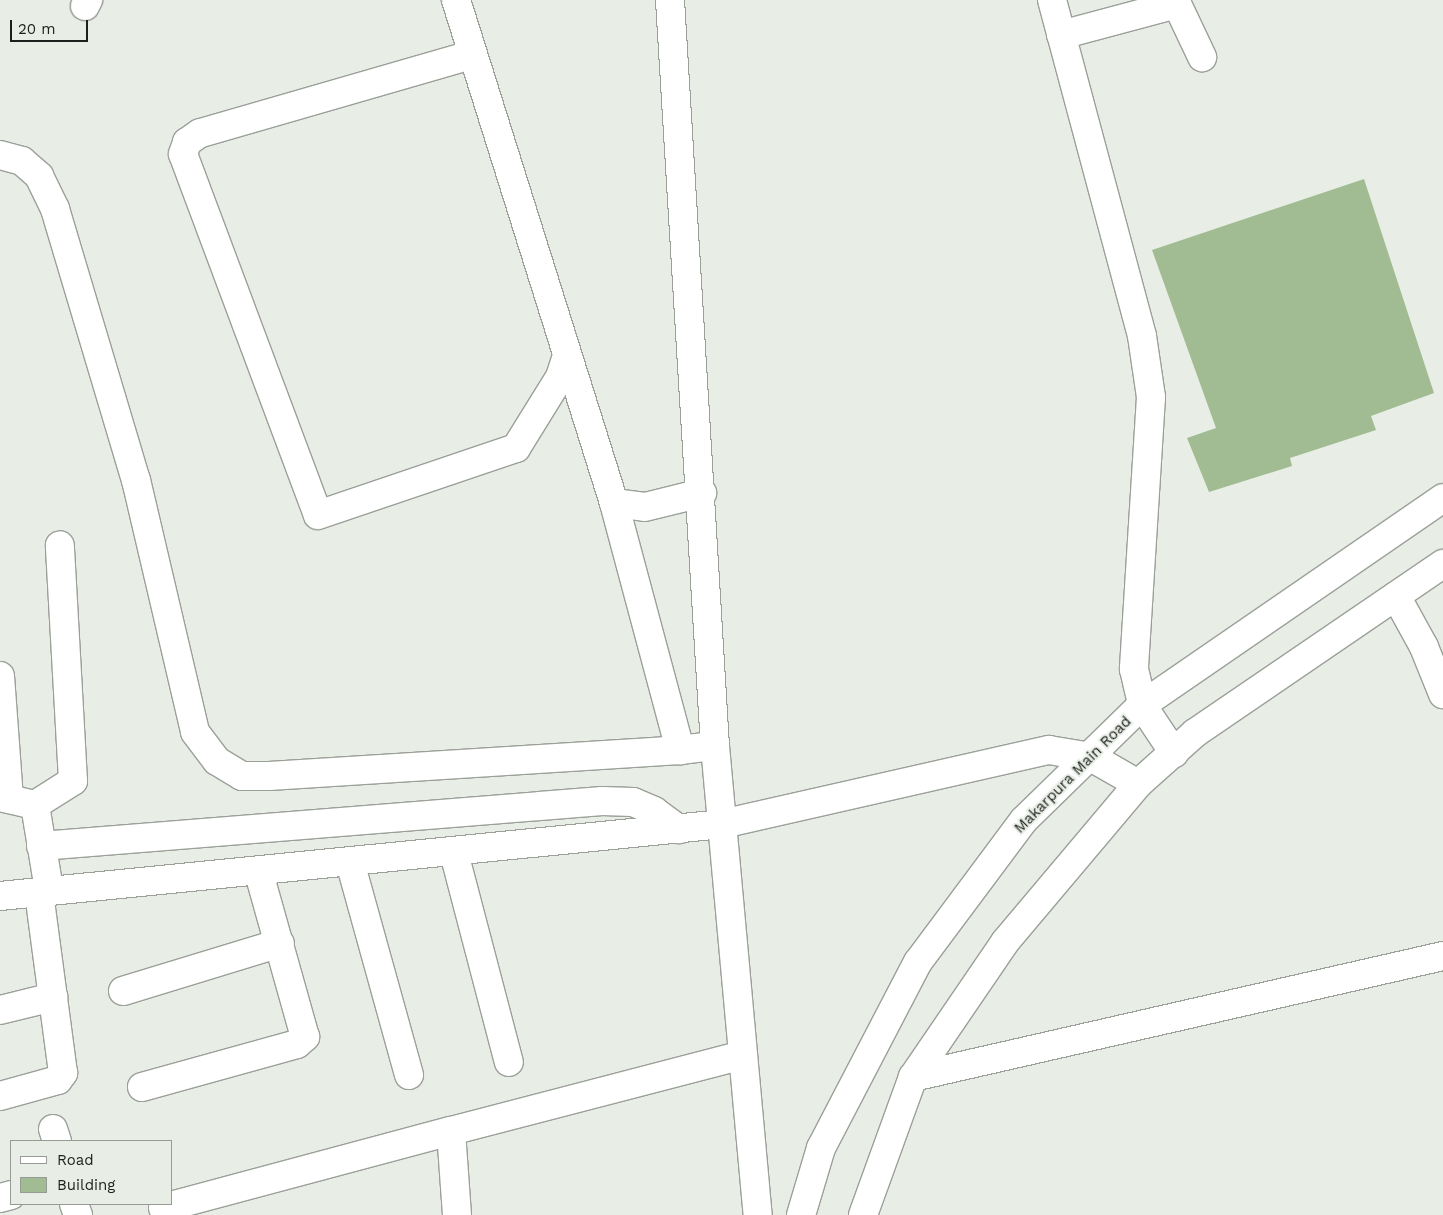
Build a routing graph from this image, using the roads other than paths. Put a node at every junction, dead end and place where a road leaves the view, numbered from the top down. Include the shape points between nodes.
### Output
1 (456, 0) edge
2 (670, 0) edge
3 (1052, 0) edge
4 (1061, 35) junction
5 (471, 54) junction
6 (1202, 57) dead end
7 (0, 155) edge
8 (567, 356) junction
9 (702, 493) junction
10 (1443, 498) edge
11 (614, 503) junction
12 (60, 545) dead end
13 (1443, 564) edge
14 (1396, 596) junction
15 (0, 676) edge
16 (1443, 694) edge
17 (1142, 705) junction
18 (715, 746) junction
19 (680, 750) junction
20 (1174, 753) junction
21 (1090, 757) junction
22 (1138, 784) junction
23 (4, 797) edge
24 (35, 805) junction
25 (722, 824) junction
26 (679, 829) junction
27 (41, 846) junction
28 (454, 853) junction
29 (350, 862) junction
30 (258, 870) junction
31 (44, 891) junction
32 (0, 896) edge
33 (280, 943) junction
34 (1443, 956) edge
35 (123, 991) dead end
36 (53, 997) junction
37 (0, 1010) edge
38 (742, 1055) junction
39 (509, 1062) dead end
40 (409, 1075) dead end
41 (913, 1077) junction
42 (142, 1087) dead end
43 (0, 1096) edge
44 (451, 1131) junction
45 (163, 1208) dead end
46 (457, 1215) edge
47 (758, 1215) edge
48 (801, 1215) edge
49 (863, 1215) edge

1 - 5 main road
2 - 9 main road
3 - 4 main road
4 - 6 main road via 1176,4
4 - 17 main road via 1142,336 1151,397 1134,669
5 - 8 main road via 524,208
5 - 8 main road via 200,133 187,142 183,154 318,515 516,448 560,377
7 - 19 main road via 22,161 39,176 55,209 136,480 195,732 217,761 242,776 270,776
8 - 11 main road
9 - 11 main road via 645,507
9 - 18 main road
10 - 17 main road, Makarpura Main Road
11 - 19 main road
12 - 24 main road via 73,781
13 - 14 main road
14 - 16 main road via 1424,647
14 - 20 main road via 1195,733
15 - 23 main road
17 - 20 main road
17 - 21 main road, Makarpura Main Road
18 - 19 main road
18 - 25 main road
20 - 22 main road
21 - 22 main road
21 - 25 main road via 1049,750
21 - 48 main road, Makarpura Main Road via 1024,820 918,962 821,1148
22 - 41 main road via 1005,942
23 - 24 main road
24 - 27 main road
25 - 26 main road
25 - 38 main road
26 - 27 main road via 654,811 633,802 602,801
26 - 28 main road
27 - 31 main road
28 - 29 main road
28 - 39 main road
29 - 30 main road
29 - 40 main road
30 - 31 main road
30 - 33 main road
31 - 32 main road
31 - 36 main road
33 - 35 main road
33 - 42 main road via 305,1036 303,1041
34 - 41 main road
36 - 37 main road
36 - 43 main road via 62,1077
38 - 44 main road
38 - 47 main road
41 - 49 main road
44 - 45 main road
44 - 46 main road

